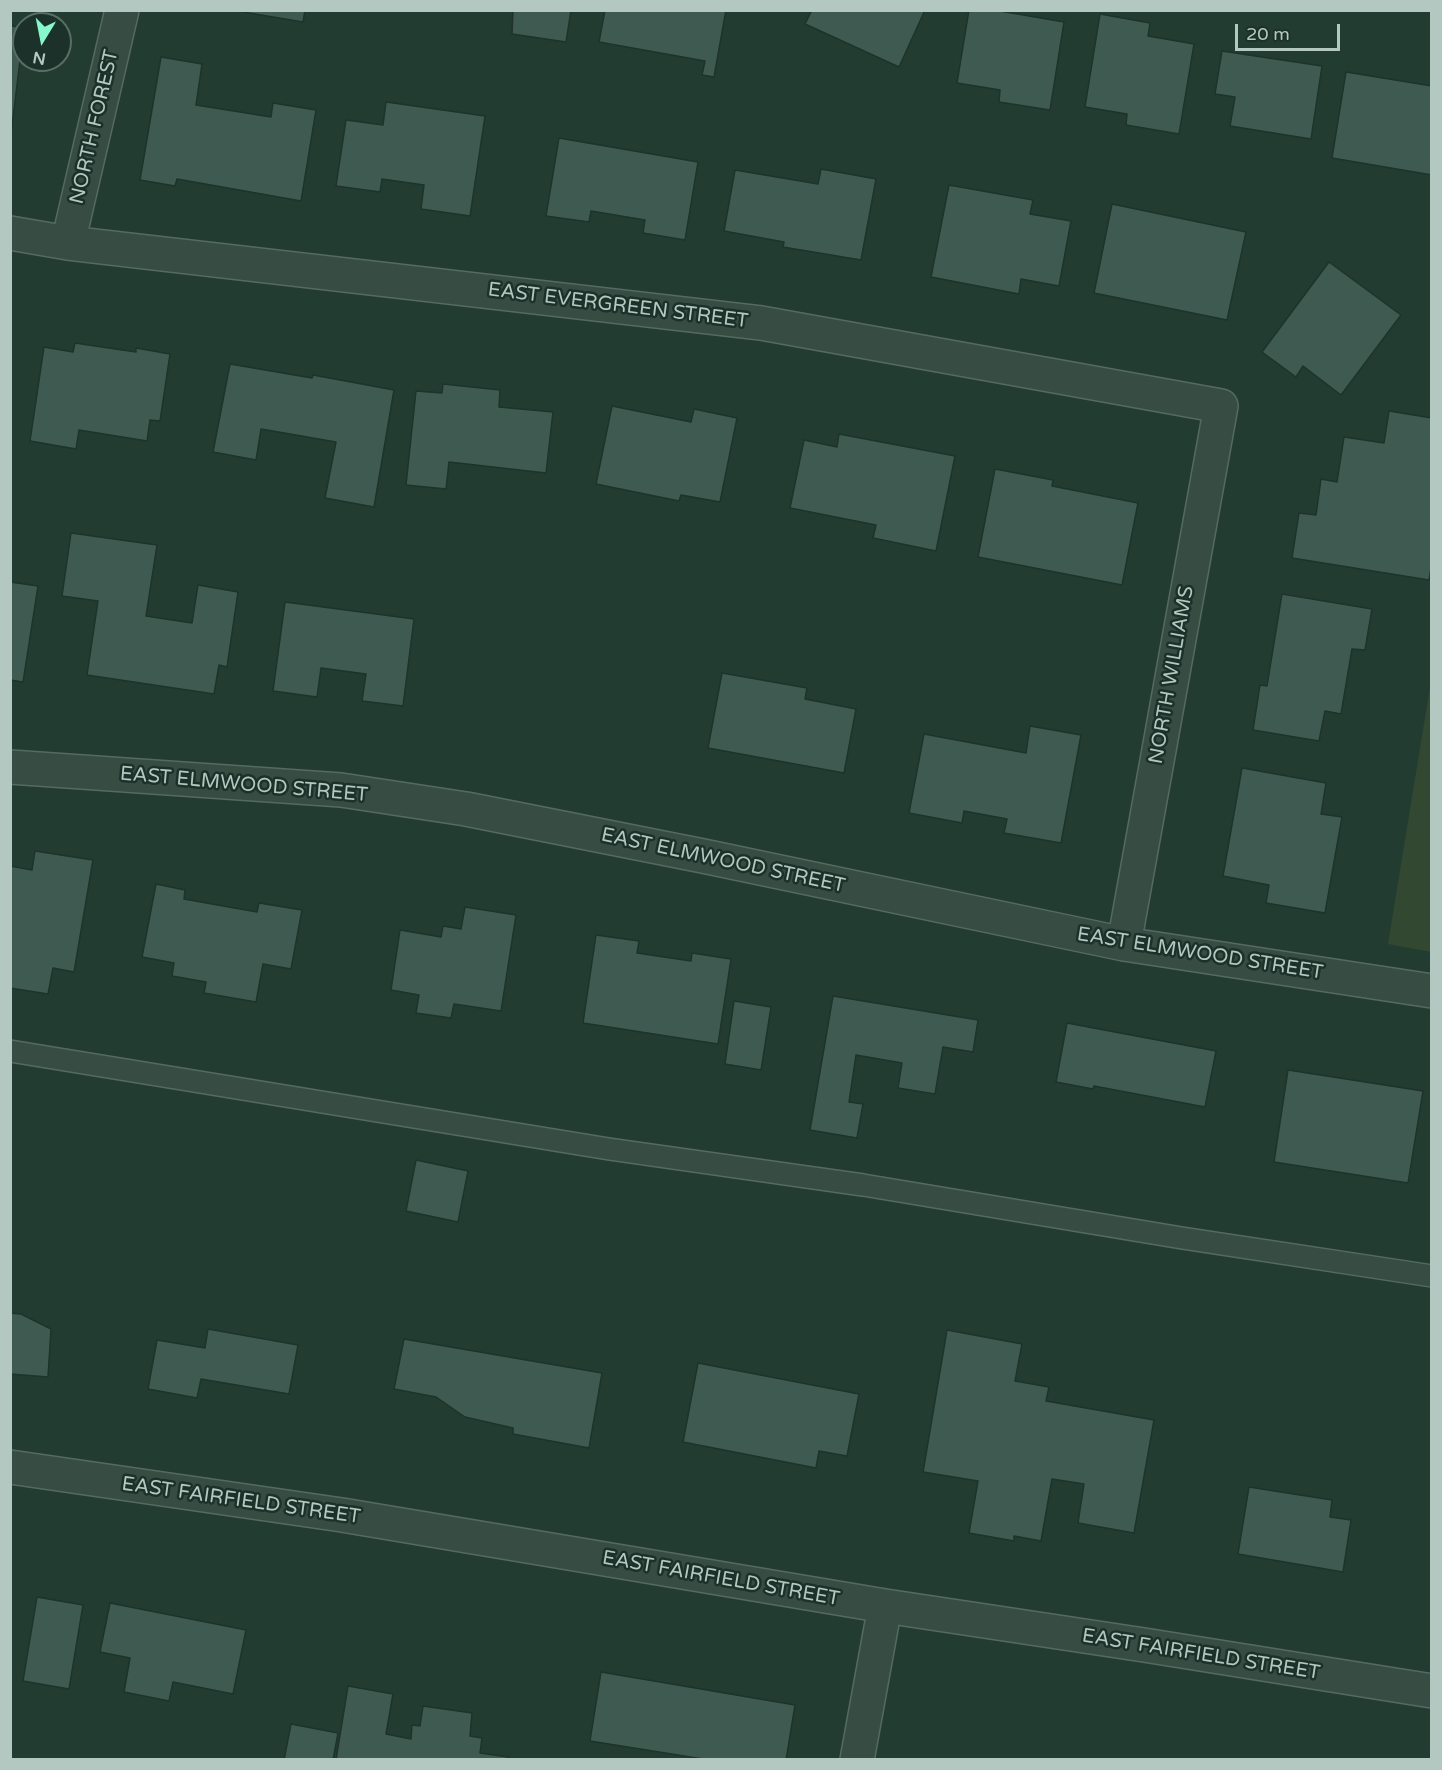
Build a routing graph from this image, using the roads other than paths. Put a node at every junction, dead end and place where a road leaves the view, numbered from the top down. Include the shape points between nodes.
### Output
1 (122, 10) edge
2 (10, 233) edge
3 (68, 243) junction
4 (1221, 406) joint
5 (10, 767) edge
6 (1124, 944) junction
7 (1431, 991) edge
8 (10, 1052) edge
9 (1431, 1276) edge
10 (10, 1467) edge
11 (885, 1606) junction
12 (1431, 1691) edge
13 (857, 1760) edge

1 - 3 street, NORTH FOREST
2 - 3 street, EAST EVERGREEN STREET
3 - 4 street, EAST EVERGREEN STREET via 761,323
4 - 6 street, NORTH WILLIAMS
5 - 6 street, EAST ELMWOOD STREET via 341,790 454,807
6 - 7 street, EAST ELMWOOD STREET
8 - 9 lane
10 - 11 street, EAST FAIRFIELD STREET via 342,1515
11 - 12 street, EAST FAIRFIELD STREET
11 - 13 street

